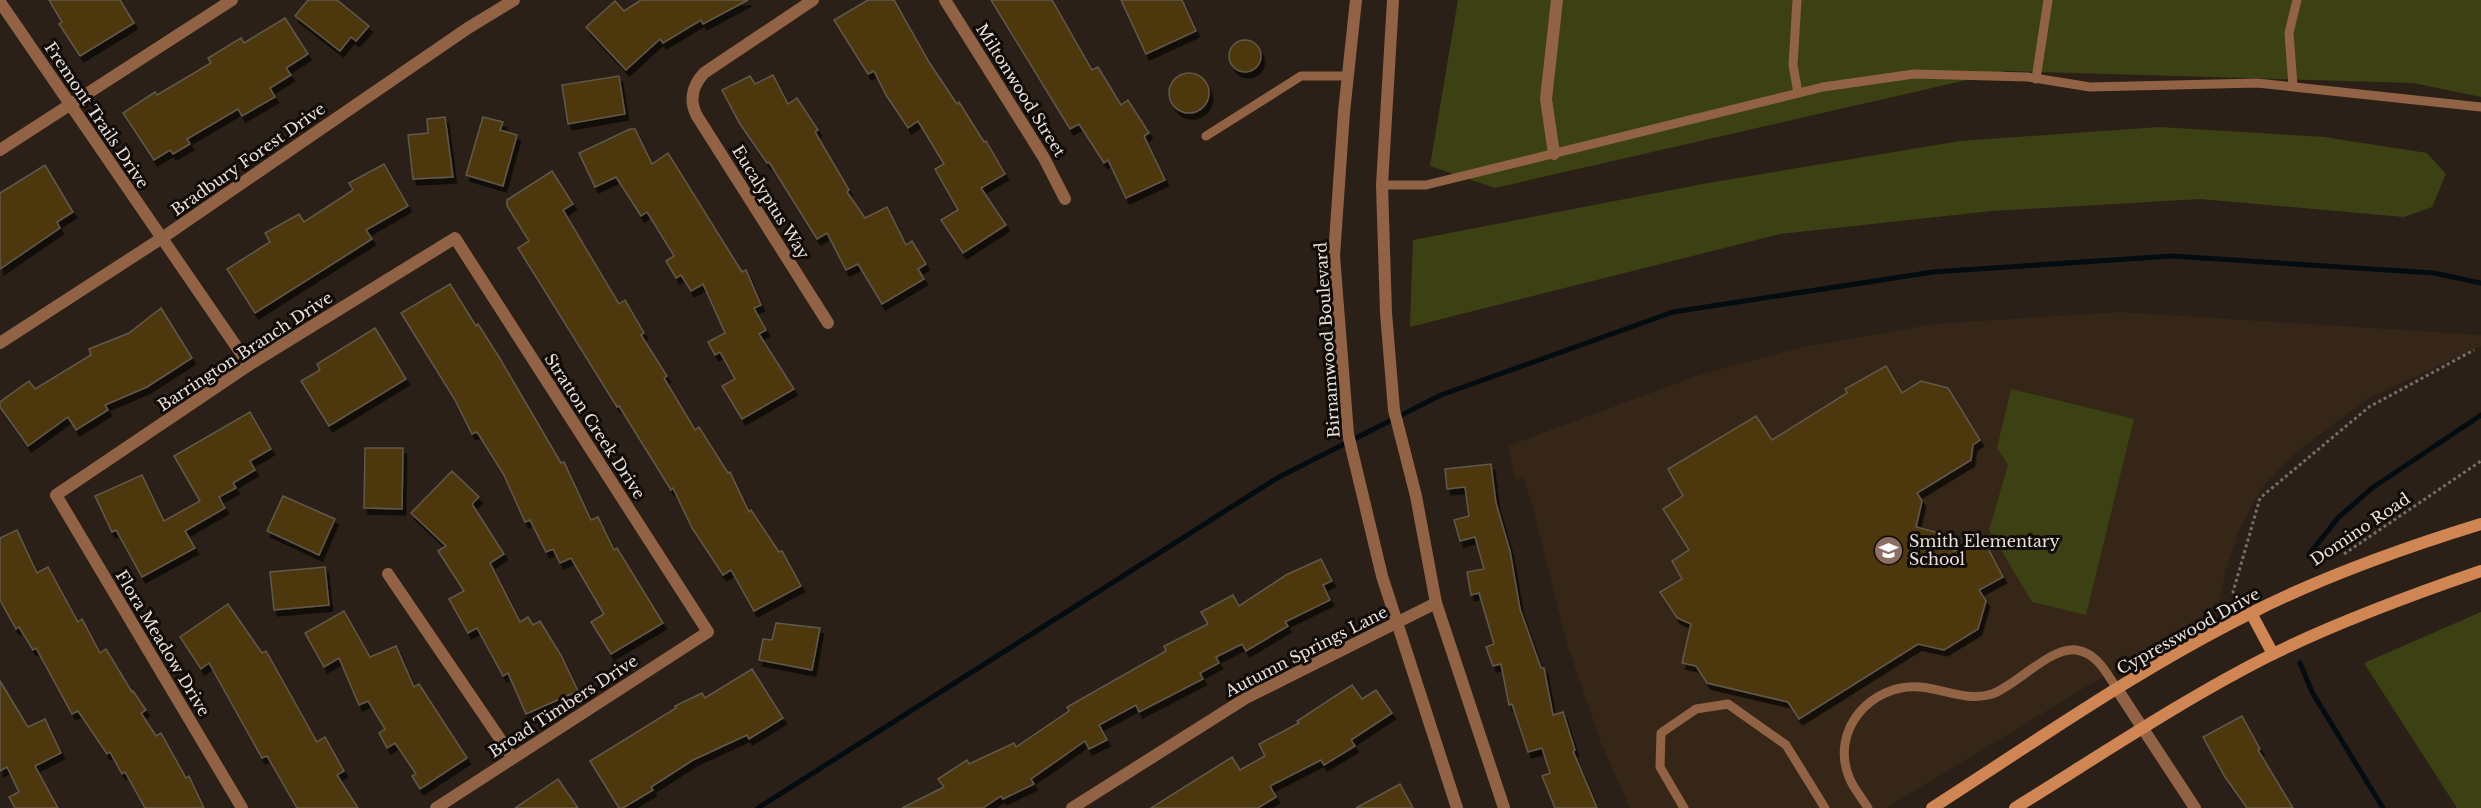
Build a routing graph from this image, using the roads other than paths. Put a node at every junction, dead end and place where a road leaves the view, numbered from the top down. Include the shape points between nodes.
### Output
1 (232, 0) edge
2 (514, 0) edge
3 (813, 0) edge
4 (945, 0) edge
5 (1356, 0) edge
6 (1393, 0) edge
7 (1557, 0) edge
8 (1797, 0) edge
9 (2048, 0) edge
10 (2297, 0) edge
11 (0, 2) edge
12 (1348, 76) junction
13 (2036, 79) junction
14 (2293, 86) junction
15 (1798, 93) junction
16 (70, 105) junction
17 (2481, 107) edge
18 (1206, 136) dead end
19 (0, 150) edge
20 (1554, 154) junction
21 (1382, 185) junction
22 (1065, 199) dead end
23 (162, 238) junction
24 (455, 238) joint
25 (828, 323) dead end
26 (0, 343) edge
27 (249, 365) junction
28 (56, 495) joint
29 (2481, 524) edge
30 (2481, 571) edge
31 (388, 574) dead end
32 (1436, 603) junction
33 (2251, 613) junction
34 (1397, 623) junction
35 (708, 632) joint
36 (2273, 654) junction
37 (2117, 689) junction
38 (2142, 730) junction
39 (513, 758) junction
40 (243, 808) edge
41 (436, 808) edge
42 (1072, 808) edge
43 (1457, 808) edge
44 (1504, 808) edge
45 (1684, 808) edge
46 (1824, 808) edge
47 (1868, 808) edge
48 (1932, 808) edge
49 (2015, 808) edge
50 (2195, 808) edge

1 - 16 street
2 - 23 street, Bradbury Forest Drive
3 - 25 street, Eucalyptus Way via 704,74 697,81 693,96 697,116
4 - 22 street, Miltonwood Street via 1044,158
5 - 12 street, Birnamwood Boulevard
6 - 21 street
7 - 20 street via 1546,99
8 - 15 lane via 1793,65
9 - 13 lane
10 - 14 lane via 2289,33
11 - 16 street, Fremont Trails Drive
12 - 18 lane via 1301,76
12 - 34 street, Birnamwood Boulevard via 1334,256 1348,434
13 - 14 lane via 2090,87 2257,83
13 - 15 lane via 1914,74
14 - 17 lane
15 - 20 lane
16 - 19 street
16 - 23 street, Fremont Trails Drive
20 - 21 lane via 1426,185
21 - 32 street via 1394,410 1416,496
23 - 26 street, Bradbury Forest Drive
23 - 27 street, Fremont Trails Drive
24 - 27 street, Barrington Branch Drive
24 - 35 street, Stratton Creek Drive
27 - 28 street, Barrington Branch Drive
28 - 40 street, Flora Meadow Drive
29 - 33 main road, Cypresswood Drive via 2407,547
30 - 36 main road via 2430,588
31 - 39 street
32 - 34 street, Autumn Springs Lane
32 - 44 street
33 - 36 main road
33 - 37 main road, Cypresswood Drive
34 - 42 street, Autumn Springs Lane via 1246,698
34 - 43 street, Birnamwood Boulevard
35 - 39 street, Broad Timbers Drive
36 - 38 main road
37 - 38 street
37 - 47 lane via 2095,657 2072,650 2055,654 1991,694 1971,697 1919,687 1878,696 1854,717 1844,745 1849,776
37 - 48 main road, Cypresswood Drive
38 - 49 main road
38 - 50 street
39 - 41 street, Broad Timbers Drive
45 - 46 lane via 1660,767 1661,733 1696,709 1728,704 1786,745

